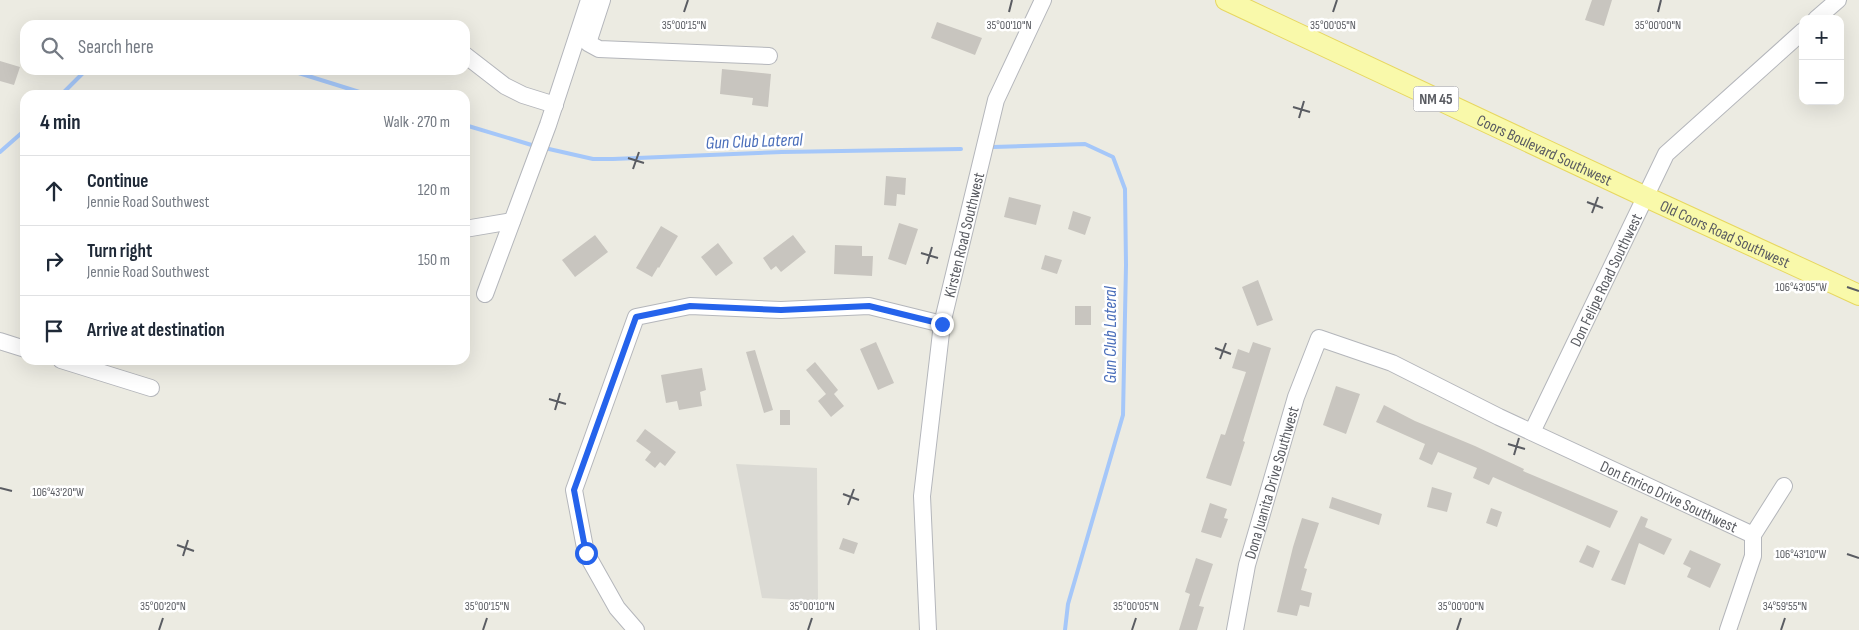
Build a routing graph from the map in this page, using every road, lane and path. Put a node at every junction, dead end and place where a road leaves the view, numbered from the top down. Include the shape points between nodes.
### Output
1 (589, 0) edge
2 (602, 0) edge
3 (1043, 0) edge
4 (1226, 0) edge
5 (1838, 0) edge
6 (1821, 15) edge
7 (1799, 35) edge
8 (769, 56) dead end
9 (470, 59) edge
10 (554, 105) junction
11 (1646, 197) junction
12 (512, 221) junction
13 (470, 228) edge
14 (485, 294) dead end
15 (1859, 295) edge
16 (942, 324) junction
17 (0, 341) edge
18 (20, 347) edge
19 (78, 365) edge
20 (151, 388) dead end
21 (1532, 432) junction
22 (1784, 486) dead end
23 (1753, 535) junction
24 (636, 630) edge
25 (928, 630) edge
26 (1235, 630) edge
27 (1728, 630) edge

1 - 10 street
2 - 8 street via 588,44 599,49
3 - 16 street, Kirsten Road Southwest via 996,100
4 - 11 main road, Coors Boulevard Southwest / NM 45
5 - 6 street
7 - 11 street, Don Felipe Road Southwest via 1666,154
9 - 10 street via 505,86
10 - 12 street
11 - 15 main road, Old Coors Road Southwest / NM 45
11 - 21 street, Don Felipe Road Southwest
12 - 13 street
12 - 14 street
16 - 24 street via 869,306 781,310 690,306 636,317 574,490 586,553 617,608
16 - 25 street, Kirsten Road Southwest via 922,496
17 - 18 street
19 - 20 street
21 - 23 street, Don Enrico Drive Southwest
21 - 26 street, Dona Juanita Drive Southwest via 1392,363 1319,338 1296,397 1247,565
22 - 23 street, Don Enrico Drive Southwest
23 - 27 street via 1753,556

